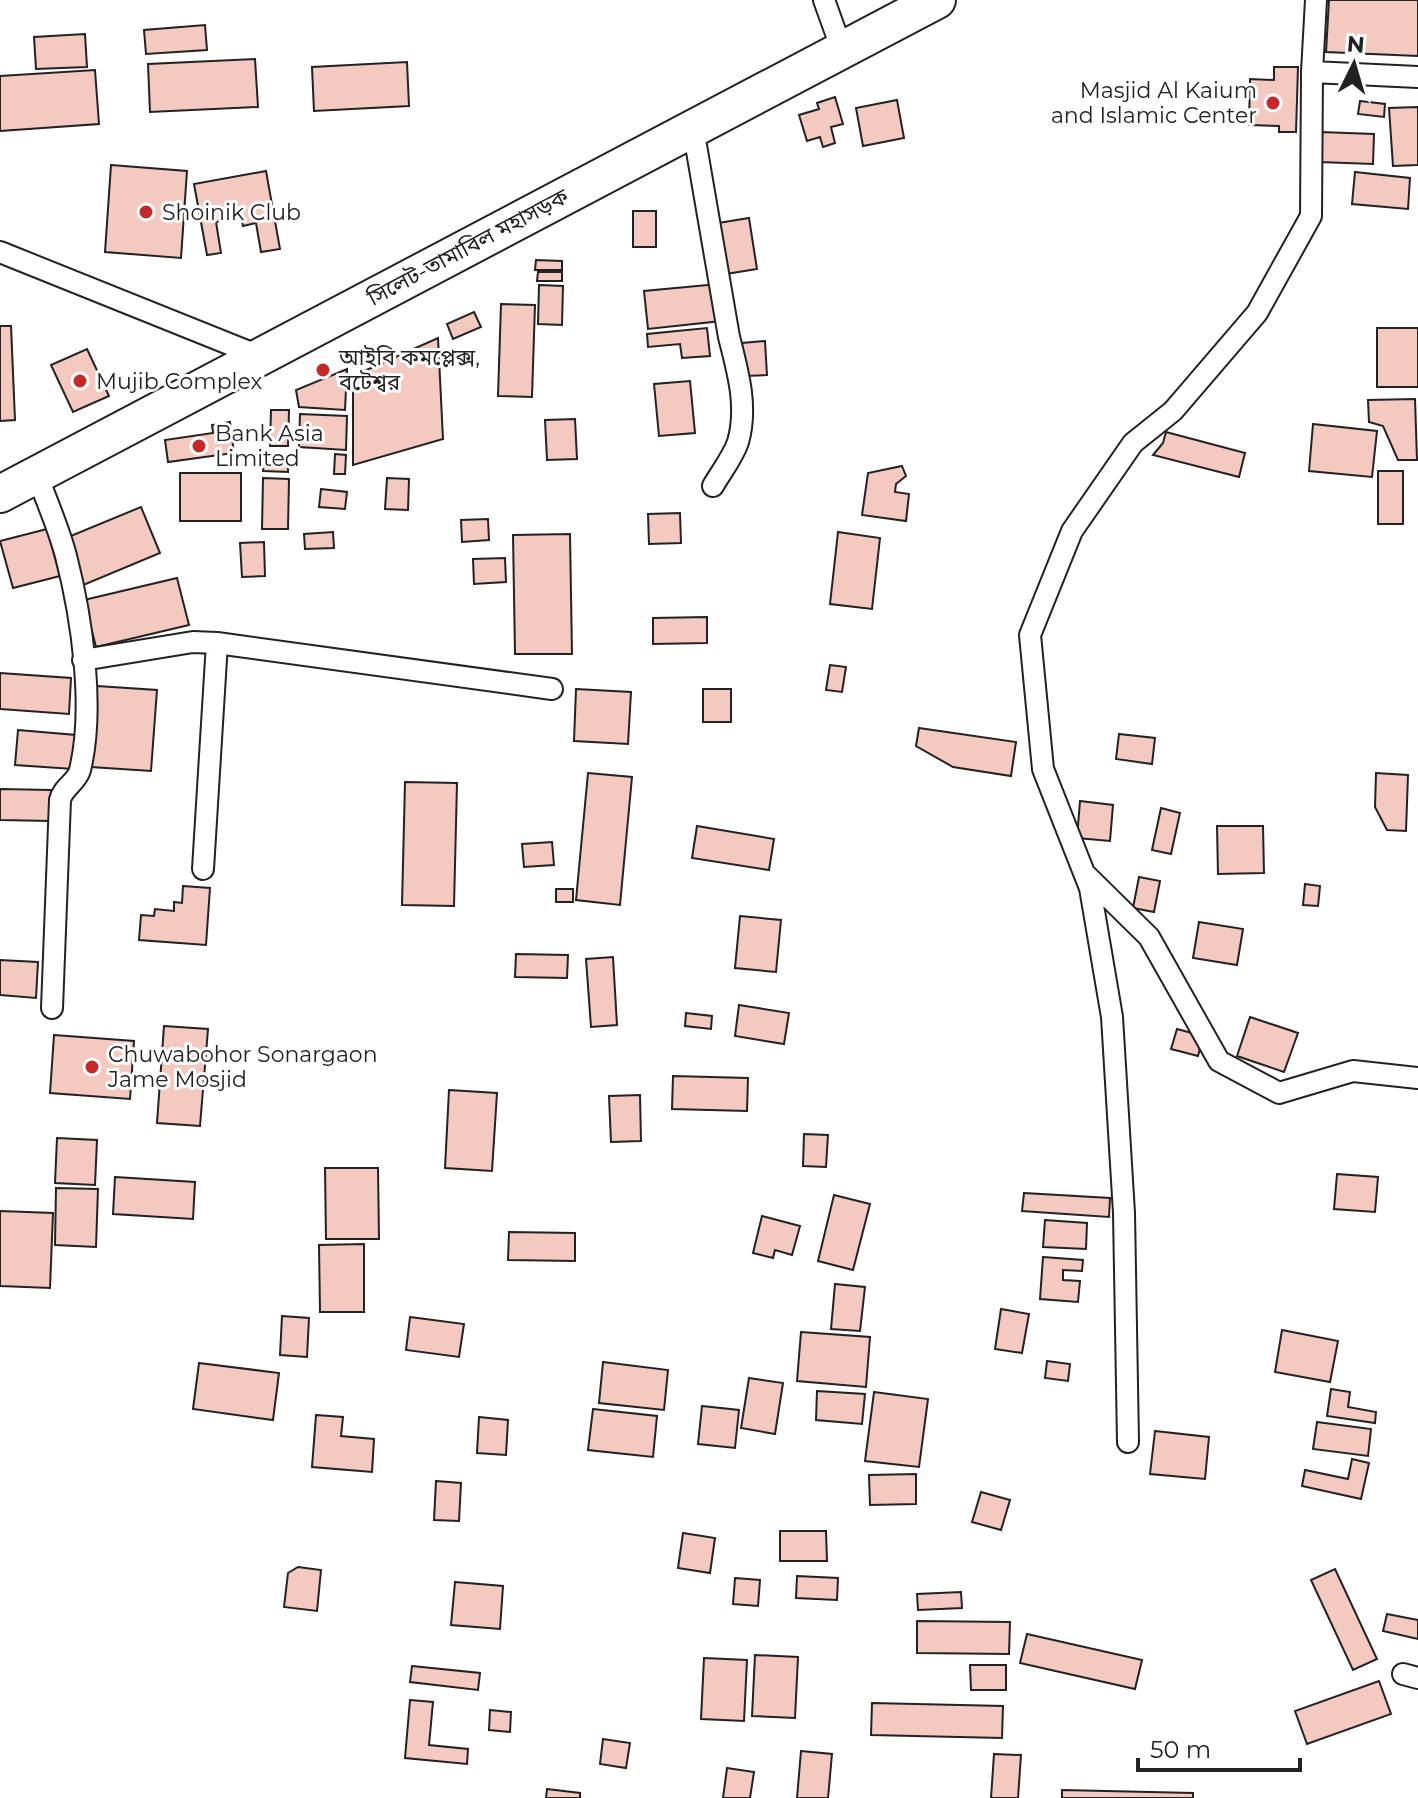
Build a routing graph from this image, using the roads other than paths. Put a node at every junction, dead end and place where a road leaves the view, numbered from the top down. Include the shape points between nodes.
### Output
1 (824, 0) edge
2 (937, 0) edge
3 (1316, 0) edge
4 (842, 50) junction
5 (1312, 72) junction
6 (1418, 77) edge
7 (693, 128) junction
8 (0, 252) edge
9 (259, 356) junction
10 (37, 475) junction
11 (713, 486) dead end
12 (0, 494) edge
13 (217, 643) junction
14 (83, 660) junction
15 (552, 689) dead end
16 (203, 869) dead end
17 (1083, 873) junction
18 (52, 1008) dead end
19 (1418, 1078) edge
20 (1128, 1442) dead end

1 - 4 street
2 - 4 highway, সিলেট-তামাবিল মহাসড়ক
3 - 5 street
4 - 7 highway, সিলেট-তামাবিল মহাসড়ক
5 - 6 street
5 - 17 street via 1311,216 1257,313 1173,411 1133,443 1072,531 1030,635 1043,769
7 - 9 highway, সিলেট-তামাবিল মহাসড়ক
7 - 11 street via 743,405 737,444
8 - 9 street
9 - 10 highway, সিলেট-তামাবিল মহাসড়ক
10 - 12 highway, সিলেট-তামাবিল মহাসড়ক
10 - 14 street via 65,554
13 - 14 street via 193,642
13 - 15 street
13 - 16 street
14 - 18 street via 88,715 79,775 60,800
17 - 19 street via 1149,937 1219,1061 1279,1093 1353,1071
17 - 20 street via 1112,1017 1124,1213

